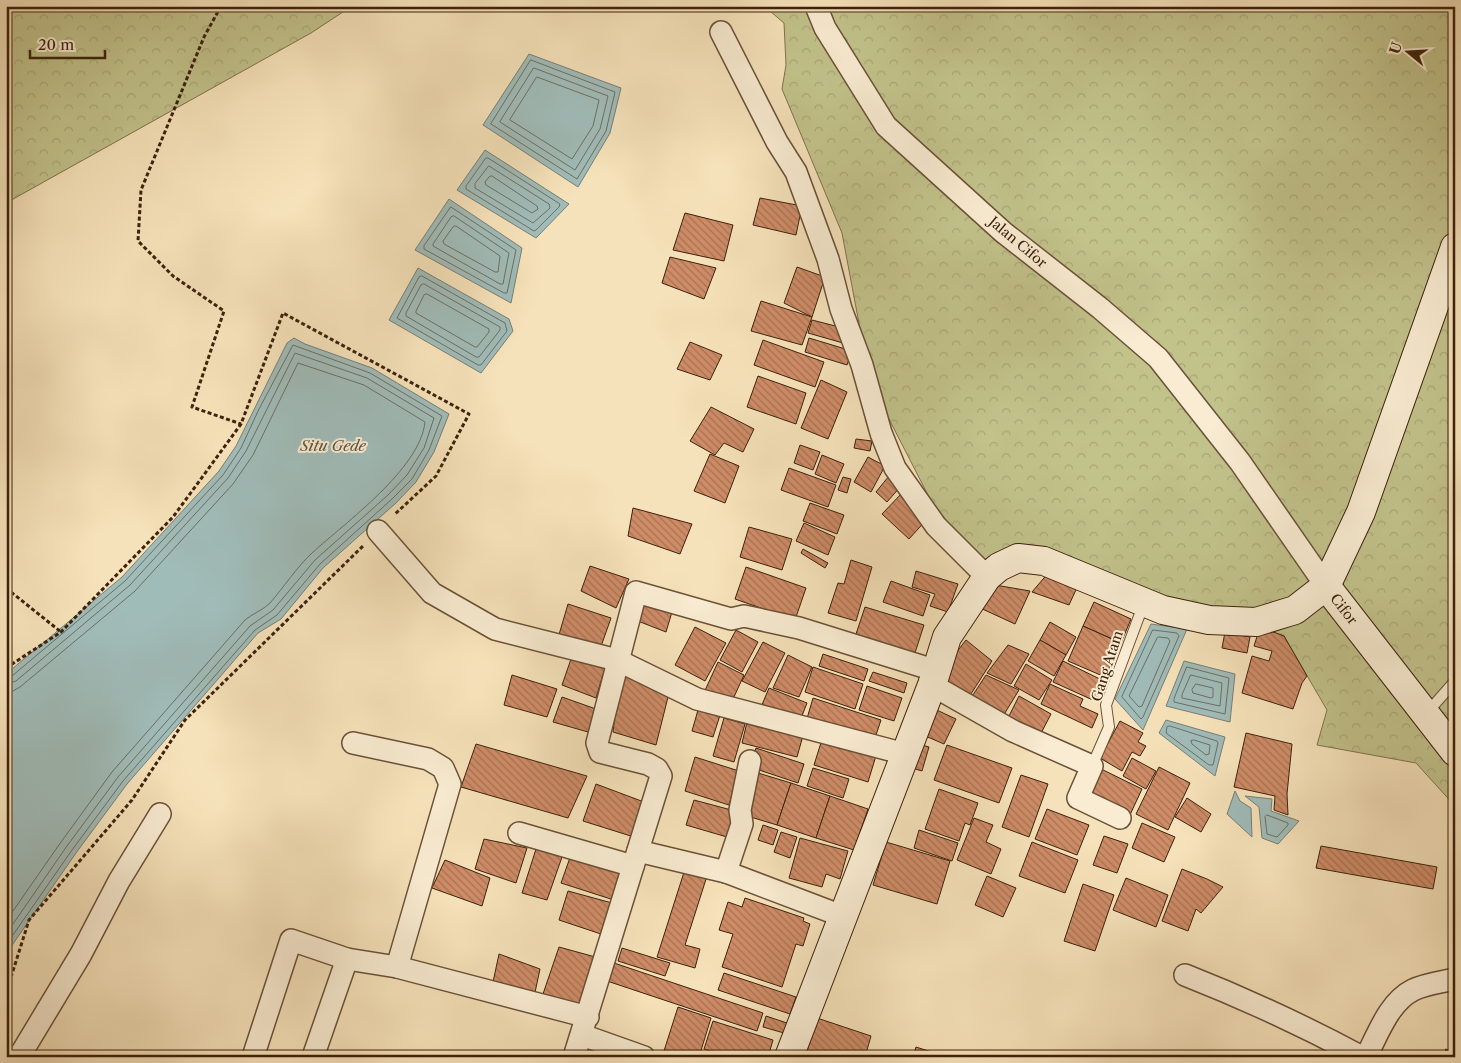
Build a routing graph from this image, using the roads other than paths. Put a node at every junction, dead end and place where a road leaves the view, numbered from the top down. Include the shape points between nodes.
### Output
1 (816, 6) edge
2 (721, 32) dead end
3 (1455, 247) edge
4 (1240, 462) joint
5 (378, 531) road end
6 (987, 577) junction
7 (1326, 586) junction
8 (1144, 602) junction
9 (617, 660) junction
10 (934, 678) junction
11 (1455, 681) edge
12 (1426, 714) junction
13 (353, 742) dead end
14 (1455, 752) edge
15 (905, 754) junction
16 (750, 760) dead end
17 (1092, 766) junction
18 (160, 814) dead end
19 (1120, 818) dead end
20 (519, 833) dead end
21 (635, 858) junction
22 (726, 872) junction
23 (842, 916) junction
24 (347, 959) junction
25 (397, 967) junction
26 (1185, 975) dead end
27 (1455, 979) edge
28 (585, 1026) junction
29 (19, 1057) edge
30 (252, 1057) edge
31 (313, 1057) edge
32 (574, 1057) edge
33 (644, 1057) edge
34 (789, 1057) edge
35 (1362, 1057) edge
36 (1366, 1057) edge

1 - 4 street, Jalan Cifor via 825,28 886,126 1003,232 1158,358
2 - 6 street via 777,142 796,172 828,259 881,433 896,468 936,526
3 - 7 street via 1361,512
4 - 7 street, Cifor
5 - 9 street via 432,593 496,629
6 - 8 street via 1018,558 1044,561
6 - 10 street via 947,637
7 - 8 street via 1295,610 1256,622 1209,620 1163,610
7 - 12 street, Cifor
8 - 17 lane, Gang Atam via 1106,705 1109,727
9 - 10 street via 636,592 731,619 744,616 799,628
9 - 15 street via 698,698
9 - 21 street via 597,743 600,752 648,764 661,776
10 - 15 street
10 - 17 street via 1013,731
11 - 12 lane
12 - 14 street, Cifor
13 - 25 street via 428,759 443,768 450,784
15 - 23 street
16 - 22 street via 740,810 742,824
17 - 19 street via 1078,798
18 - 29 street
20 - 21 street
21 - 22 street
21 - 28 street
22 - 23 street
23 - 34 street
24 - 25 street
24 - 30 street via 291,940
24 - 31 street
25 - 28 street
26 - 35 street via 1290,1019
27 - 36 street via 1414,989 1402,997 1394,1005
28 - 32 street
28 - 33 street

